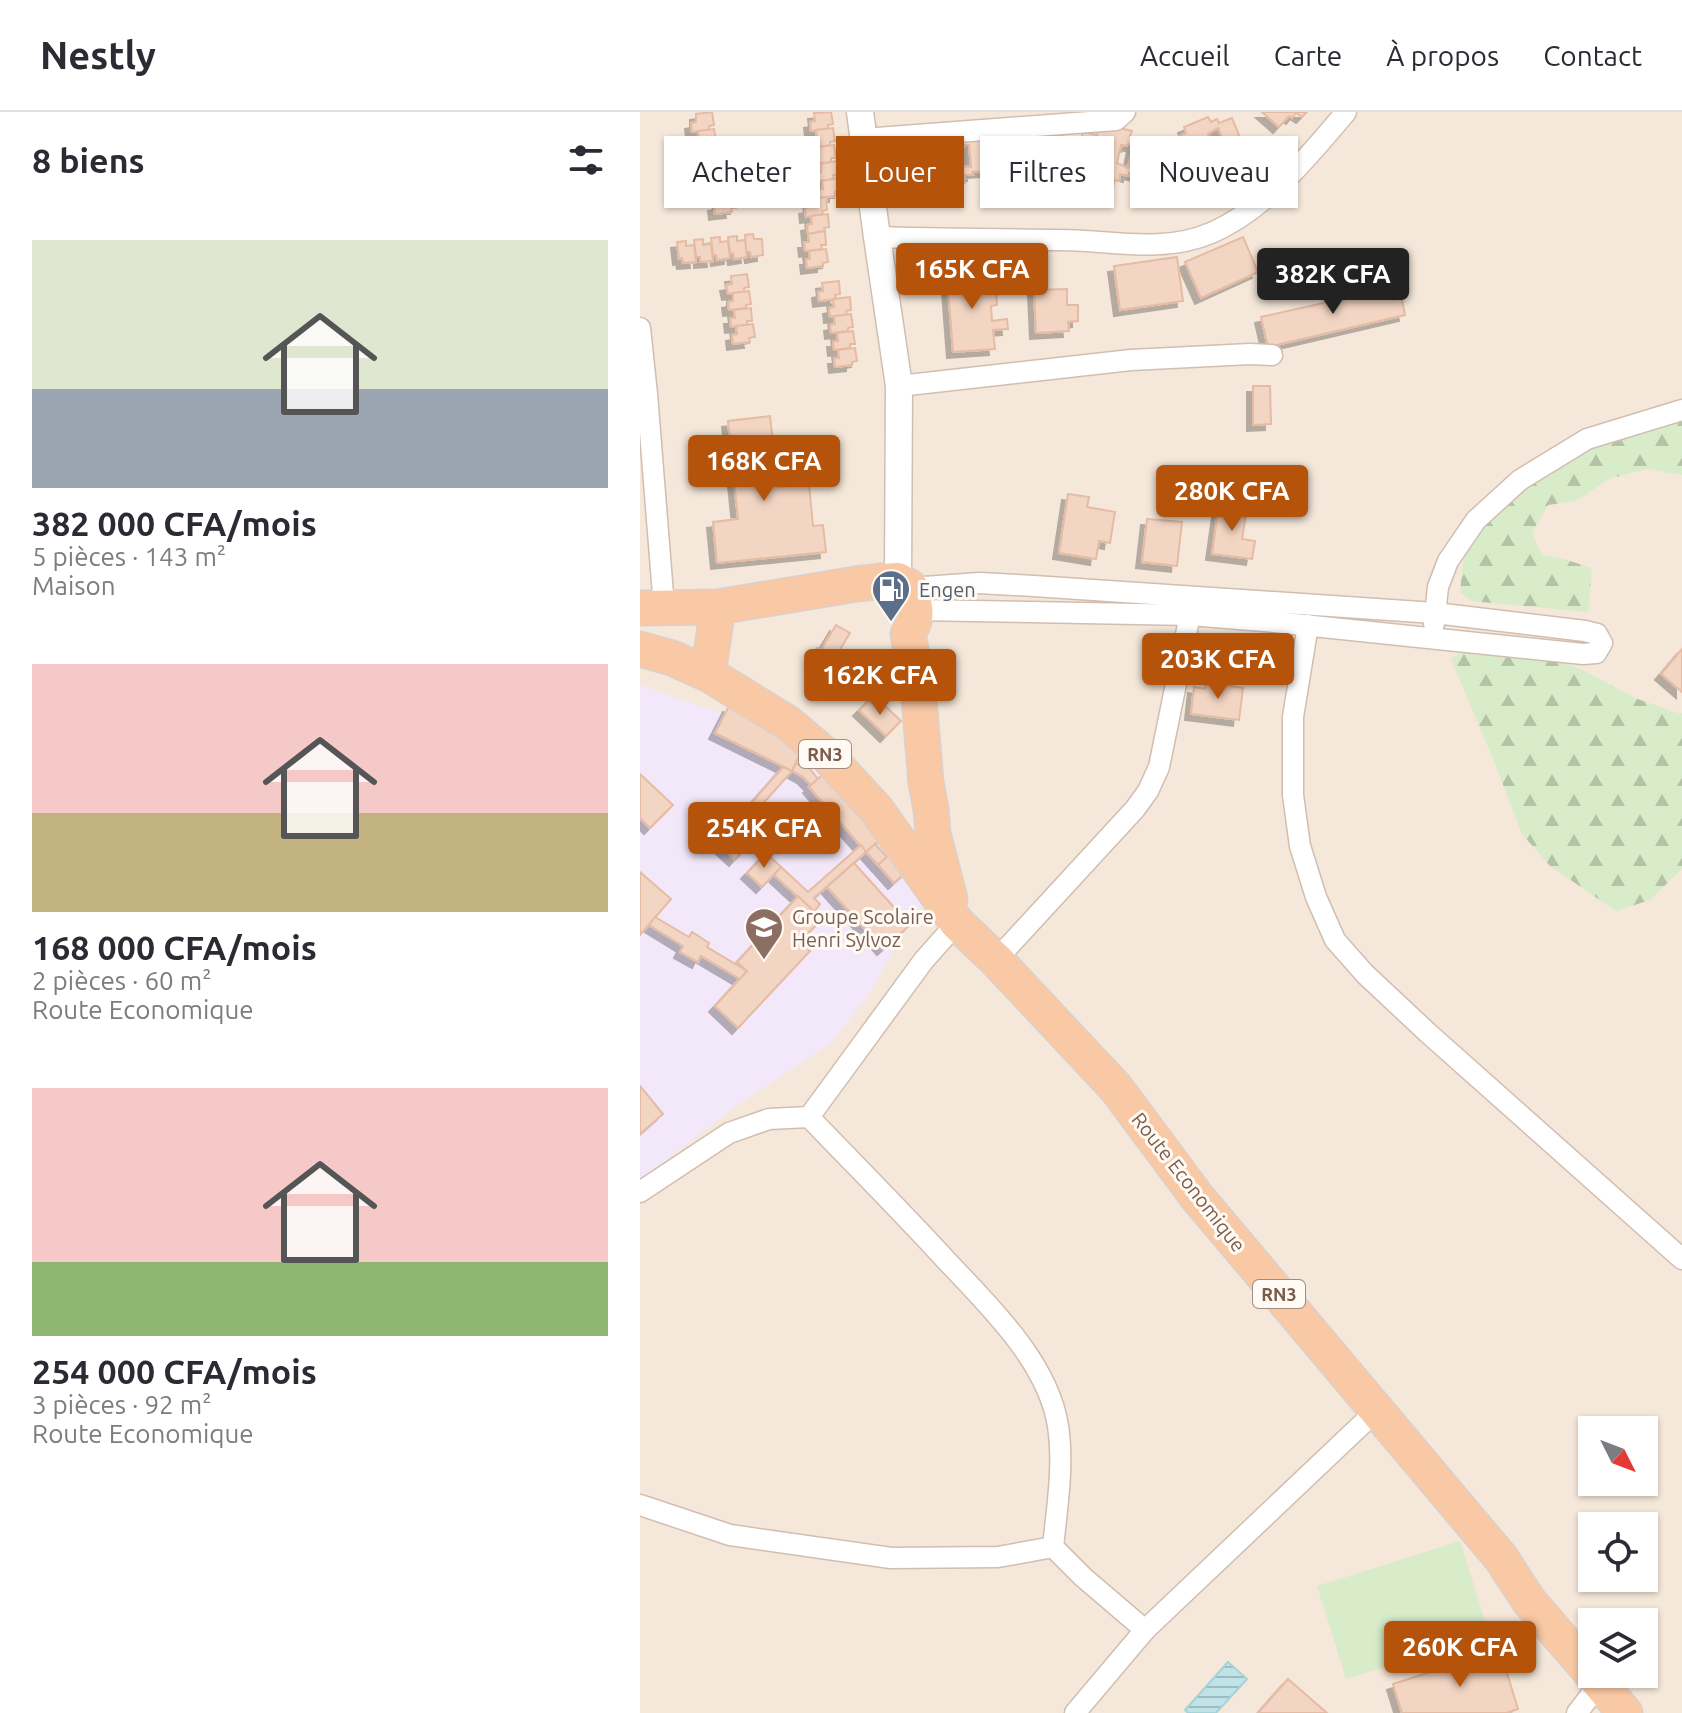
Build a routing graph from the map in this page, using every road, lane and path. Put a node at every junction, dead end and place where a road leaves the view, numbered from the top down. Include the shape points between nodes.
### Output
1 (860, 112) edge
2 (1125, 112) edge
3 (1346, 112) edge
4 (864, 136) edge
5 (904, 136) edge
6 (873, 208) edge
7 (877, 237) junction
8 (640, 328) edge
9 (1272, 355) dead end
10 (643, 375) edge
11 (899, 386) junction
12 (1682, 410) edge
13 (856, 584) junction
14 (908, 603) junction
15 (652, 607) edge
16 (718, 607) junction
17 (1435, 613) junction
18 (1190, 615) junction
19 (1308, 625) junction
20 (1433, 639) junction
21 (643, 650) edge
22 (708, 674) junction
23 (926, 783) junction
24 (876, 809) junction
25 (957, 923) junction
26 (996, 960) junction
27 (809, 1117) junction
28 (640, 1192) edge
29 (1682, 1259) edge
30 (1377, 1410) junction
31 (640, 1505) edge
32 (1053, 1547) junction
33 (1145, 1630) junction
34 (1578, 1657) edge
35 (1590, 1688) edge
36 (1604, 1688) edge
37 (1075, 1713) edge
38 (1577, 1713) edge
39 (1625, 1713) edge

1 - 4 street
2 - 5 street via 1116,120
3 - 7 street via 1266,197 1235,220 1183,242 1143,246
6 - 7 street
7 - 11 street
8 - 10 street
9 - 11 street via 1131,360
10 - 15 street
11 - 14 street
12 - 17 street via 1587,439 1520,480 1476,520 1448,561
13 - 14 highway
13 - 14 highway via 894,611
13 - 16 highway
14 - 17 street via 993,584
14 - 18 street
14 - 23 highway
15 - 16 highway
15 - 21 highway
16 - 22 highway
17 - 20 street
17 - 20 street via 1585,631 1597,634 1602,643 1596,653 1583,654
18 - 19 street
18 - 26 street via 1159,767 1148,791
19 - 20 street
19 - 29 street via 1293,717 1293,795 1300,846 1335,940 1428,1033
21 - 22 highway, Route Economique / RN3
22 - 24 highway, Route Economique / RN3 via 788,723
23 - 24 highway via 908,797
23 - 25 highway via 933,834
24 - 25 highway, Route Economique / RN3
25 - 26 highway, Route Economique / RN3
25 - 27 street
26 - 30 highway, Route Economique / RN3 via 1116,1088 1197,1197
27 - 28 street via 769,1119 729,1133
27 - 32 street via 1007,1326 1043,1379 1058,1425 1060,1479
30 - 33 street
30 - 34 highway, Route Economique / RN3
31 - 32 street via 730,1535 891,1558 998,1557
32 - 33 street
33 - 37 street
35 - 38 street
36 - 39 highway, Route Economique / RN3

